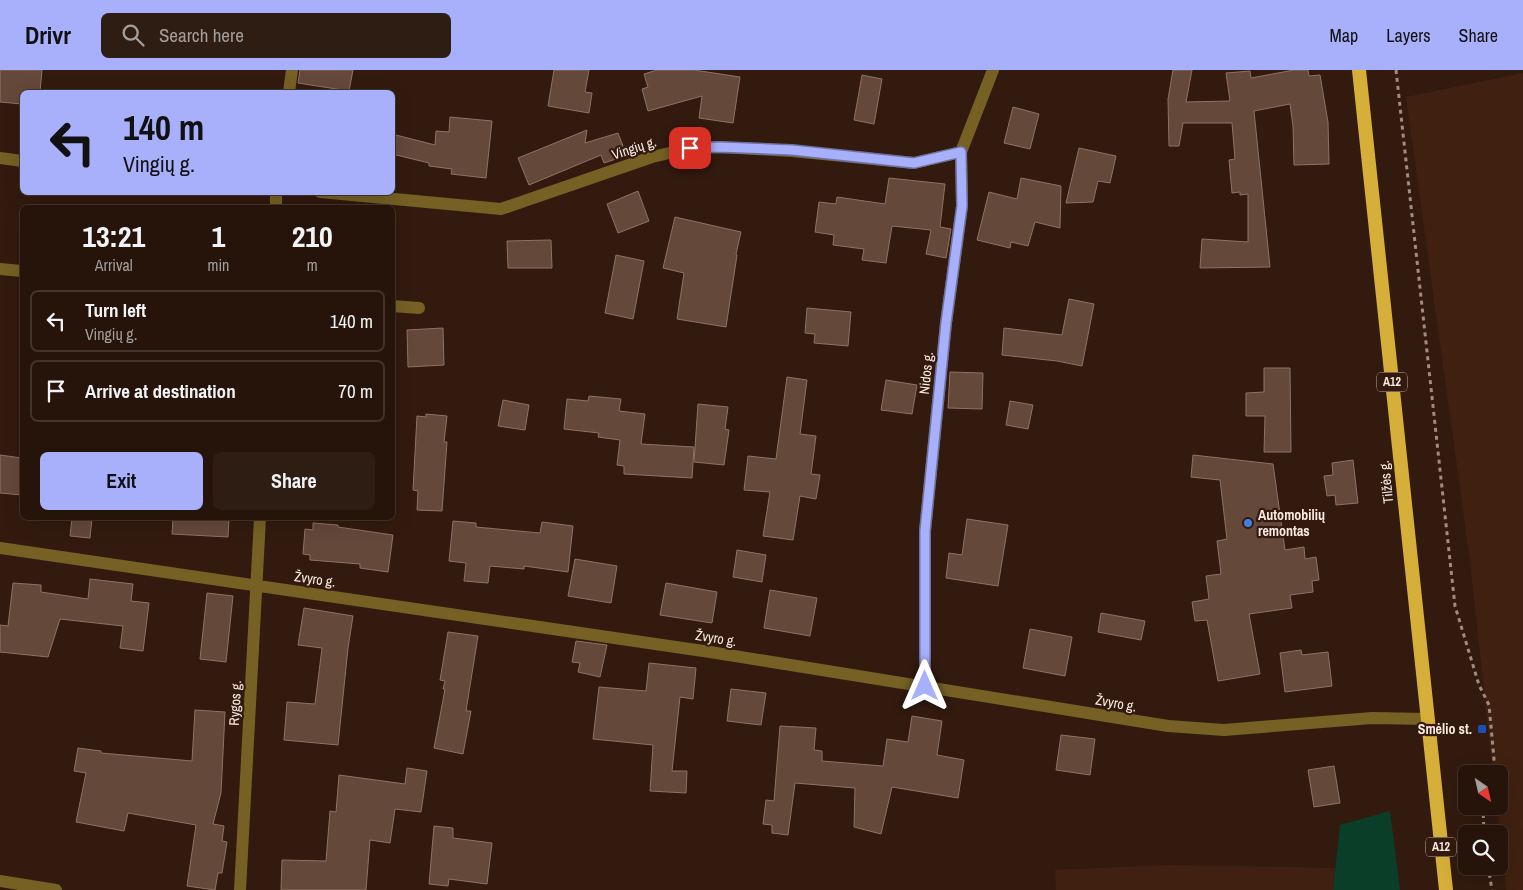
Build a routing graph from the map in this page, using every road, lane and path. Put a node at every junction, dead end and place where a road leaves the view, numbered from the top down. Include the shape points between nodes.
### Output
1 (292, 70) edge
2 (993, 70) edge
3 (1358, 70) edge
4 (1396, 70) edge
5 (289, 90) edge
6 (961, 152) junction
7 (0, 158) edge
8 (20, 161) edge
9 (352, 195) edge
10 (0, 269) edge
11 (20, 271) edge
12 (395, 306) edge
13 (419, 308) dead end
14 (260, 520) edge
15 (0, 548) edge
16 (256, 586) junction
17 (925, 686) junction
18 (1428, 719) junction
19 (1492, 765) edge
20 (1490, 875) edge
21 (0, 881) edge
22 (56, 890) edge
23 (240, 890) edge
24 (1446, 890) edge
25 (1492, 890) edge

1 - 5 street
2 - 6 street, Nidos g.
3 - 18 highway, Tilžės g. / A12
4 - 19 path via 1454,597 1479,685 1489,705
6 - 9 street, Vingių g. via 914,163 792,150 690,148 652,157 501,209
6 - 17 street, Nidos g. via 962,206 946,323 925,531
7 - 8 street
10 - 11 street
12 - 13 street
14 - 16 street, Rygos g.
15 - 16 street, Žvyro g.
16 - 17 street, Žvyro g.
16 - 23 street, Rygos g.
17 - 18 street, Žvyro g. via 1168,726 1224,730 1372,718
18 - 24 highway, Tilžės g. / A12
20 - 25 path
21 - 22 street

